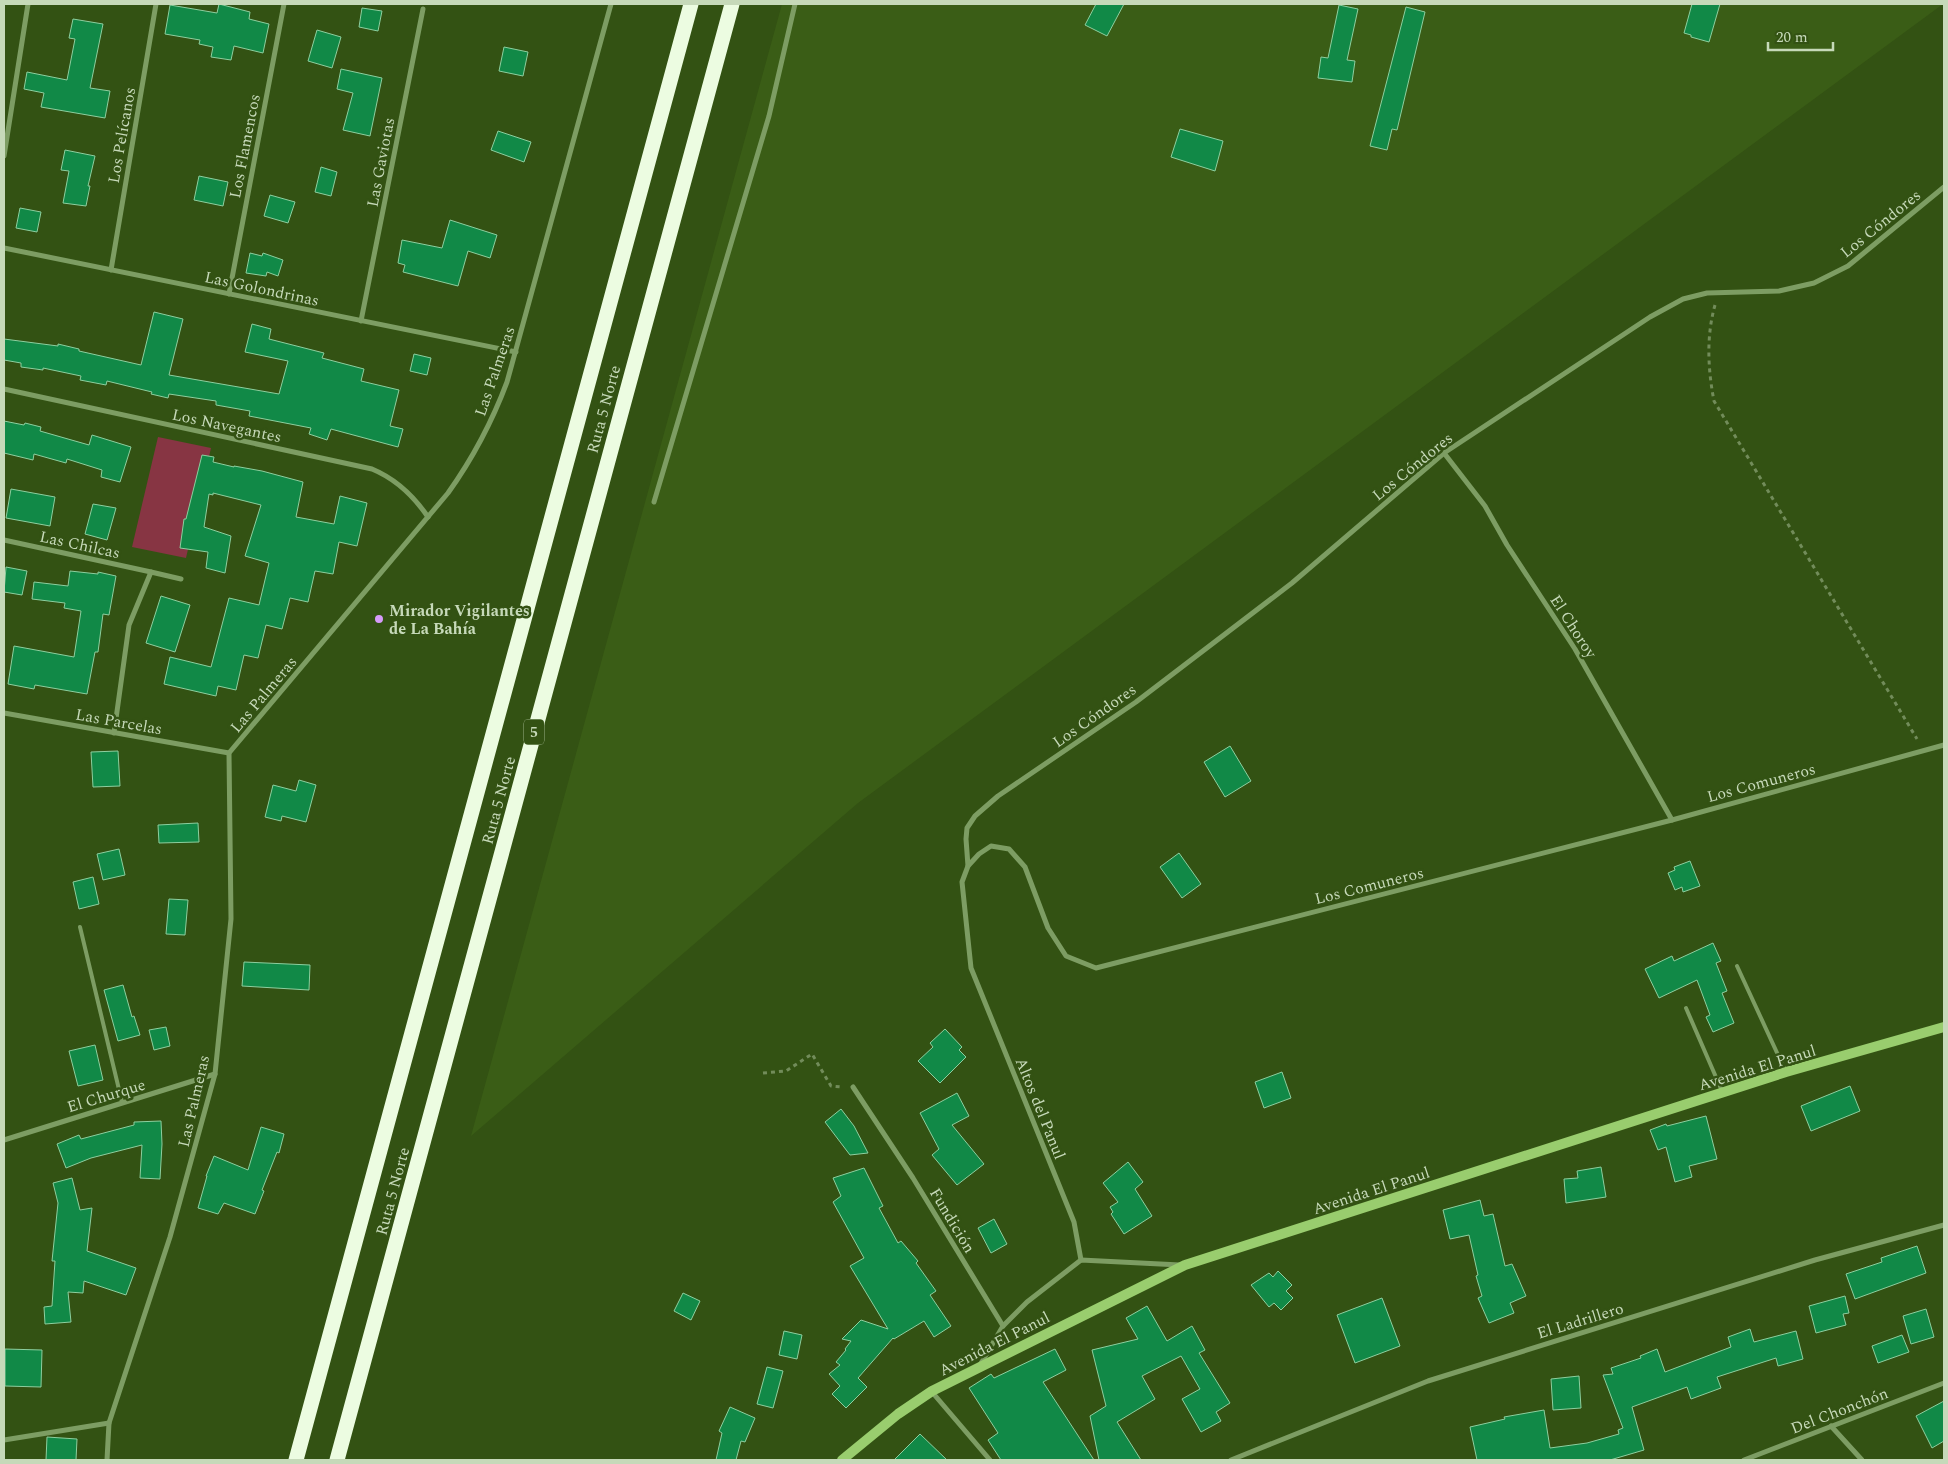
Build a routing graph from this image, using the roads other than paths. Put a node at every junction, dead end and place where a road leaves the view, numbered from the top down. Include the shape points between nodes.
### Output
1 (28, 4) edge
2 (156, 4) edge
3 (284, 4) edge
4 (611, 4) edge
5 (690, 4) edge
6 (732, 4) edge
7 (795, 4) edge
8 (423, 9) dead end
9 (4, 156) edge
10 (1944, 187) edge
11 (4, 248) edge
12 (111, 270) junction
13 (229, 294) junction
14 (361, 321) junction
15 (516, 352) junction
16 (4, 389) edge
17 (1444, 452) junction
18 (654, 502) dead end
19 (428, 517) junction
20 (4, 540) edge
21 (151, 572) junction
22 (181, 579) dead end
23 (4, 712) edge
24 (114, 732) junction
25 (1944, 745) edge
26 (229, 754) junction
27 (1672, 820) junction
28 (968, 866) junction
29 (80, 927) dead end
30 (1737, 966) dead end
31 (1686, 1008) dead end
32 (1944, 1027) edge
33 (1786, 1072) junction
34 (215, 1074) junction
35 (853, 1088) road end
36 (1722, 1093) junction
37 (122, 1102) junction
38 (4, 1140) edge
39 (1944, 1224) edge
40 (1081, 1260) junction
41 (1185, 1266) junction
42 (1003, 1326) junction
43 (978, 1368) junction
44 (1944, 1383) edge
45 (932, 1391) junction
46 (109, 1423) junction
47 (1831, 1426) junction
48 (4, 1440) edge
49 (107, 1460) edge
50 (296, 1460) edge
51 (337, 1460) edge
52 (842, 1460) edge
53 (990, 1460) edge
54 (1231, 1460) edge
55 (1744, 1460) edge
56 (1862, 1460) edge

1 - 9 street
2 - 12 street, Los Pelícanos
3 - 13 street, Los Flamencos
4 - 15 street, Las Palmeras
5 - 50 highway, Ruta 5 Norte
6 - 51 highway, Ruta 5 Norte / 5
7 - 18 street via 769,116
8 - 14 street, Las Gaviotas
10 - 17 street, Los Cóndores via 1848,266 1814,283 1779,291 1707,293 1683,299 1650,316
11 - 12 street, Las Golondrinas
12 - 13 street, Las Golondrinas
13 - 14 street, Las Golondrinas
14 - 15 street, Las Golondrinas
15 - 19 street, Las Palmeras via 496,412 483,439
16 - 19 street, Los Navegantes via 372,469 406,489
17 - 27 street, El Choroy via 1485,506 1575,648
17 - 28 street, Los Cóndores via 1292,583 1136,702 998,796 975,816 967,828
19 - 26 street, Las Palmeras
20 - 21 street, Las Chilcas
21 - 22 street, Las Chilcas
21 - 24 street via 129,625
23 - 24 street, Las Parcelas
24 - 26 street, Las Parcelas
25 - 27 street, Los Comuneros
26 - 34 street, Las Palmeras via 231,919
27 - 28 street, Los Comuneros via 1096,968 1066,956 1048,928 1025,867 1009,848 992,846
28 - 40 street, Altos del Panul via 962,882 971,968 1074,1222
29 - 37 lane
30 - 33 lane
31 - 36 lane
32 - 33 street, Avenida El Panul
33 - 36 street, Avenida El Panul
34 - 37 street, El Churque
34 - 46 street, Las Palmeras via 170,1237
35 - 42 street, Fundición via 913,1178
36 - 41 street, Avenida El Panul
37 - 38 street, El Churque
39 - 54 street, El Ladrillero via 1815,1260 1428,1381
40 - 41 street
40 - 42 street via 1027,1302
41 - 43 street, Avenida El Panul
42 - 43 street
43 - 45 street, Avenida El Panul
44 - 47 street, Del Chonchón
45 - 52 street, Avenida El Panul
45 - 53 street
46 - 48 street
46 - 49 street, Las Palmeras
47 - 55 street, Del Chonchón
47 - 56 street

